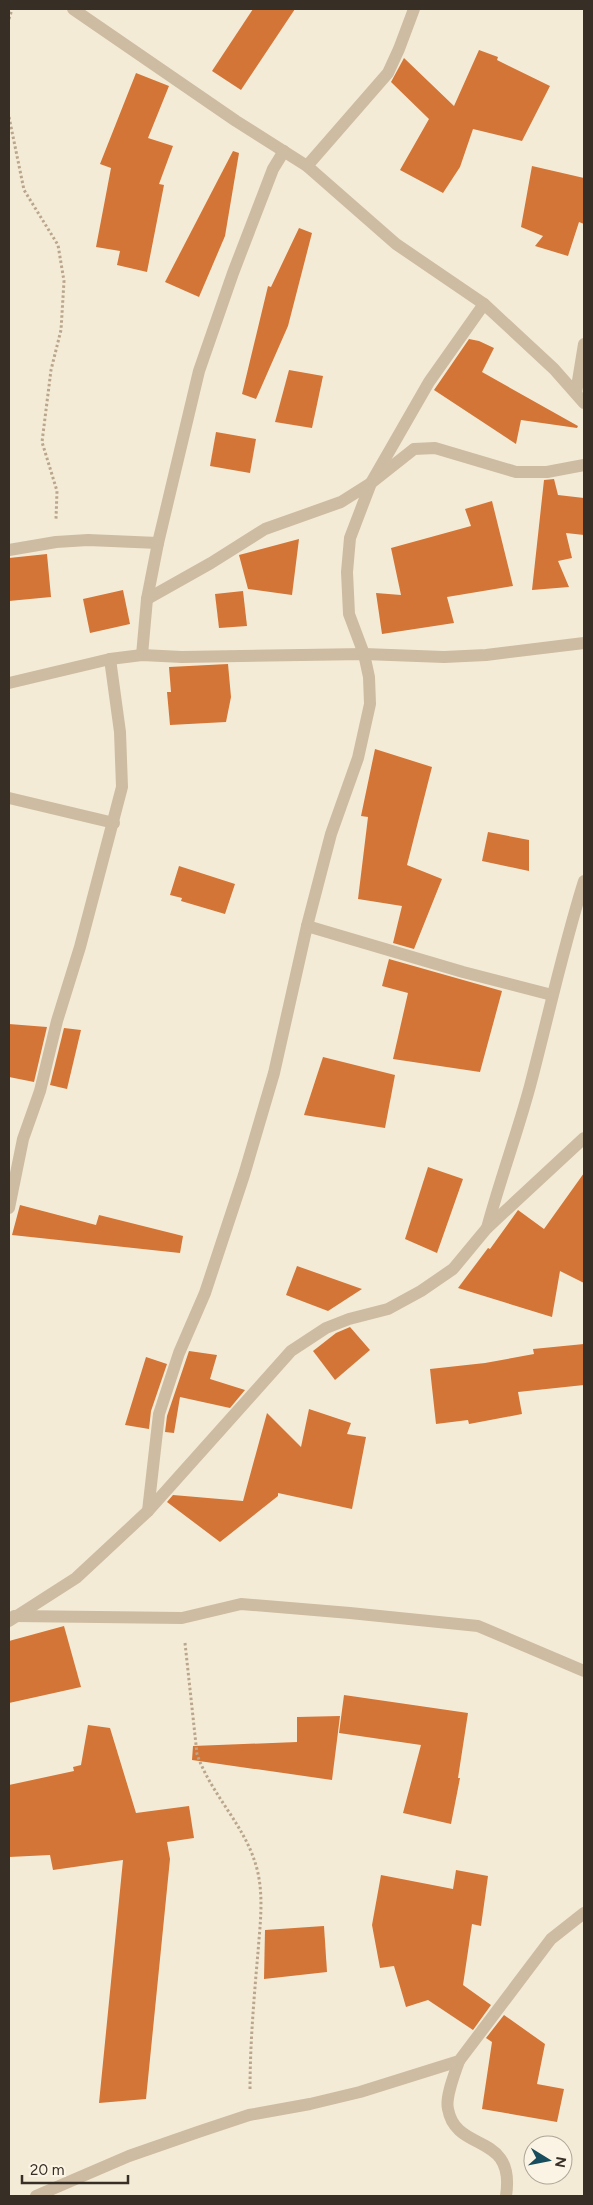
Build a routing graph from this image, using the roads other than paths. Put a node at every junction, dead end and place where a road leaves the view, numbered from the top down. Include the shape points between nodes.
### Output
1 (73, 9) edge
2 (414, 9) edge
3 (284, 151) junction
4 (307, 166) junction
5 (484, 304) junction
6 (584, 344) edge
7 (576, 393) junction
8 (584, 403) edge
9 (584, 465) edge
10 (371, 483) junction
11 (158, 543) junction
12 (9, 550) edge
13 (147, 599) junction
14 (584, 643) edge
15 (364, 654) junction
16 (142, 655) junction
17 (110, 659) junction
18 (9, 684) edge
19 (9, 798) edge
20 (114, 823) junction
21 (584, 881) edge
22 (307, 926) junction
23 (552, 995) junction
24 (584, 1138) edge
25 (9, 1208) edge
26 (488, 1228) junction
27 (148, 1512) junction
28 (11, 1619) edge
29 (584, 1672) edge
30 (584, 1913) edge
31 (459, 2061) junction
32 (36, 2196) edge
33 (506, 2196) edge

1 - 3 street
2 - 4 street via 388,73
3 - 4 street
3 - 11 street via 273,169 199,371
4 - 5 street via 396,244
5 - 7 street
5 - 10 street via 429,382
6 - 7 street
7 - 8 street
9 - 10 street via 547,472 516,472 422,447 414,448
10 - 13 street via 340,502 265,529
10 - 15 street via 350,538 347,572 349,614
11 - 12 street via 88,540
11 - 13 street
13 - 16 street
14 - 15 street via 486,655
15 - 16 street
15 - 22 street via 370,704 358,758 331,834
16 - 17 street
17 - 18 street
17 - 20 street via 120,732 122,787
19 - 20 street
20 - 25 street via 65,990 40,1091 23,1140
21 - 23 street
22 - 23 street
22 - 27 street via 274,1073 244,1175 205,1293 179,1353 159,1414
23 - 26 street via 525,1105
24 - 26 street
26 - 27 street via 453,1269 421,1291 388,1309 349,1318 326,1328 291,1351
27 - 28 street via 76,1578
28 - 29 street via 182,1618 240,1604 350,1613 478,1626
30 - 31 street via 550,1939
31 - 32 street via 360,2092 249,2115 129,2156
31 - 33 street via 447,2108 453,2125 470,2139 495,2151 507,2171

